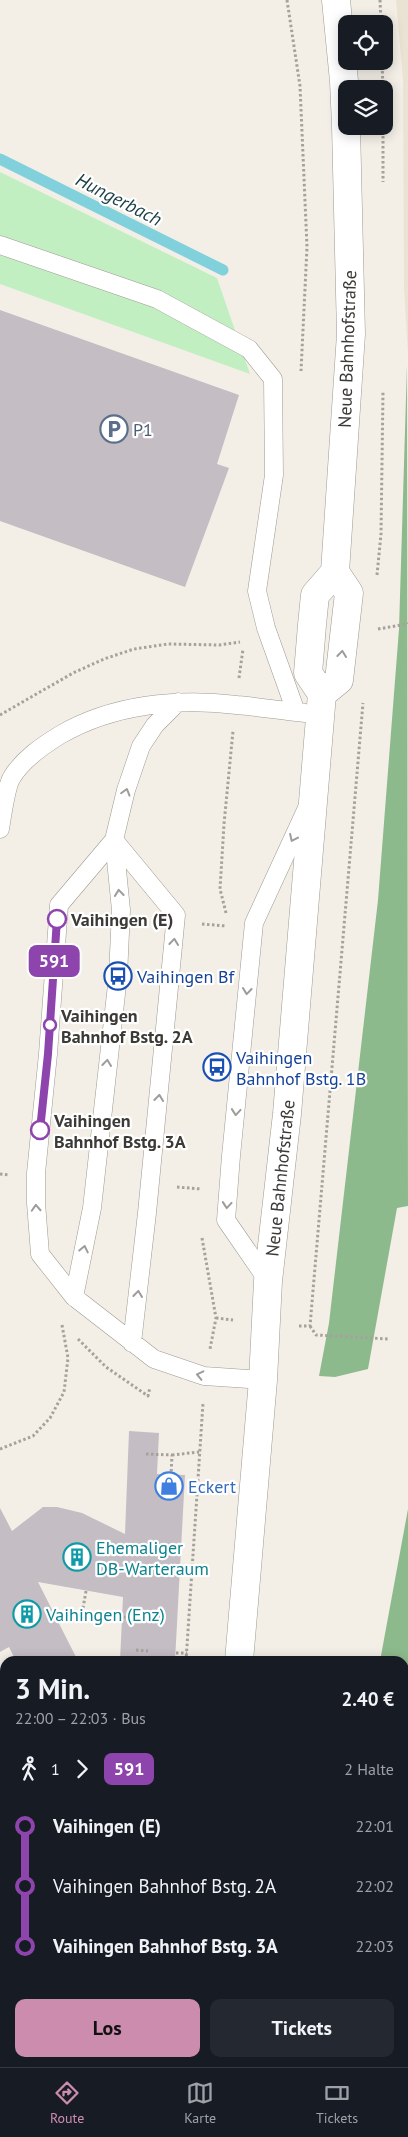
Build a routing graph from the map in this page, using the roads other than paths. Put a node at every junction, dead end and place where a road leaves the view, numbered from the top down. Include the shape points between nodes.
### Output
1 (336, 0) edge
2 (344, 80) edge
3 (346, 135) edge
4 (0, 245) edge
5 (178, 702) junction
6 (313, 707) junction
7 (314, 794) junction
8 (0, 829) edge
9 (114, 840) junction
10 (268, 1281) junction
11 (74, 1297) junction
12 (132, 1343) junction
13 (263, 1380) junction
14 (239, 1656) edge

1 - 2 main road, Neue Bahnhofstraße
3 - 6 main road, Neue Bahnhofstraße via 351,334 335,572 349,593 339,680
4 - 6 lane via 158,299 249,349 273,379 274,474 257,591 266,628
5 - 6 lane
5 - 8 lane via 131,708 88,722 50,741 10,778
9 -> 5 lane via 141,746 155,725
6 - 7 main road, Neue Bahnhofstraße
7 - 10 main road, Neue Bahnhofstraße via 287,1114
7 -> 10 lane via 254,923 233,1137 226,1220
11 -> 9 lane via 92,1208 118,976 121,910
11 -> 9 lane via 40,1254 36,1203 57,919 59,905
12 -> 9 lane via 148,1213 176,915
10 - 13 main road, Neue Bahnhofstraße
11 - 12 lane
13 -> 12 lane via 204,1376 154,1359
13 - 14 main road, Neue Bahnhofstraße

